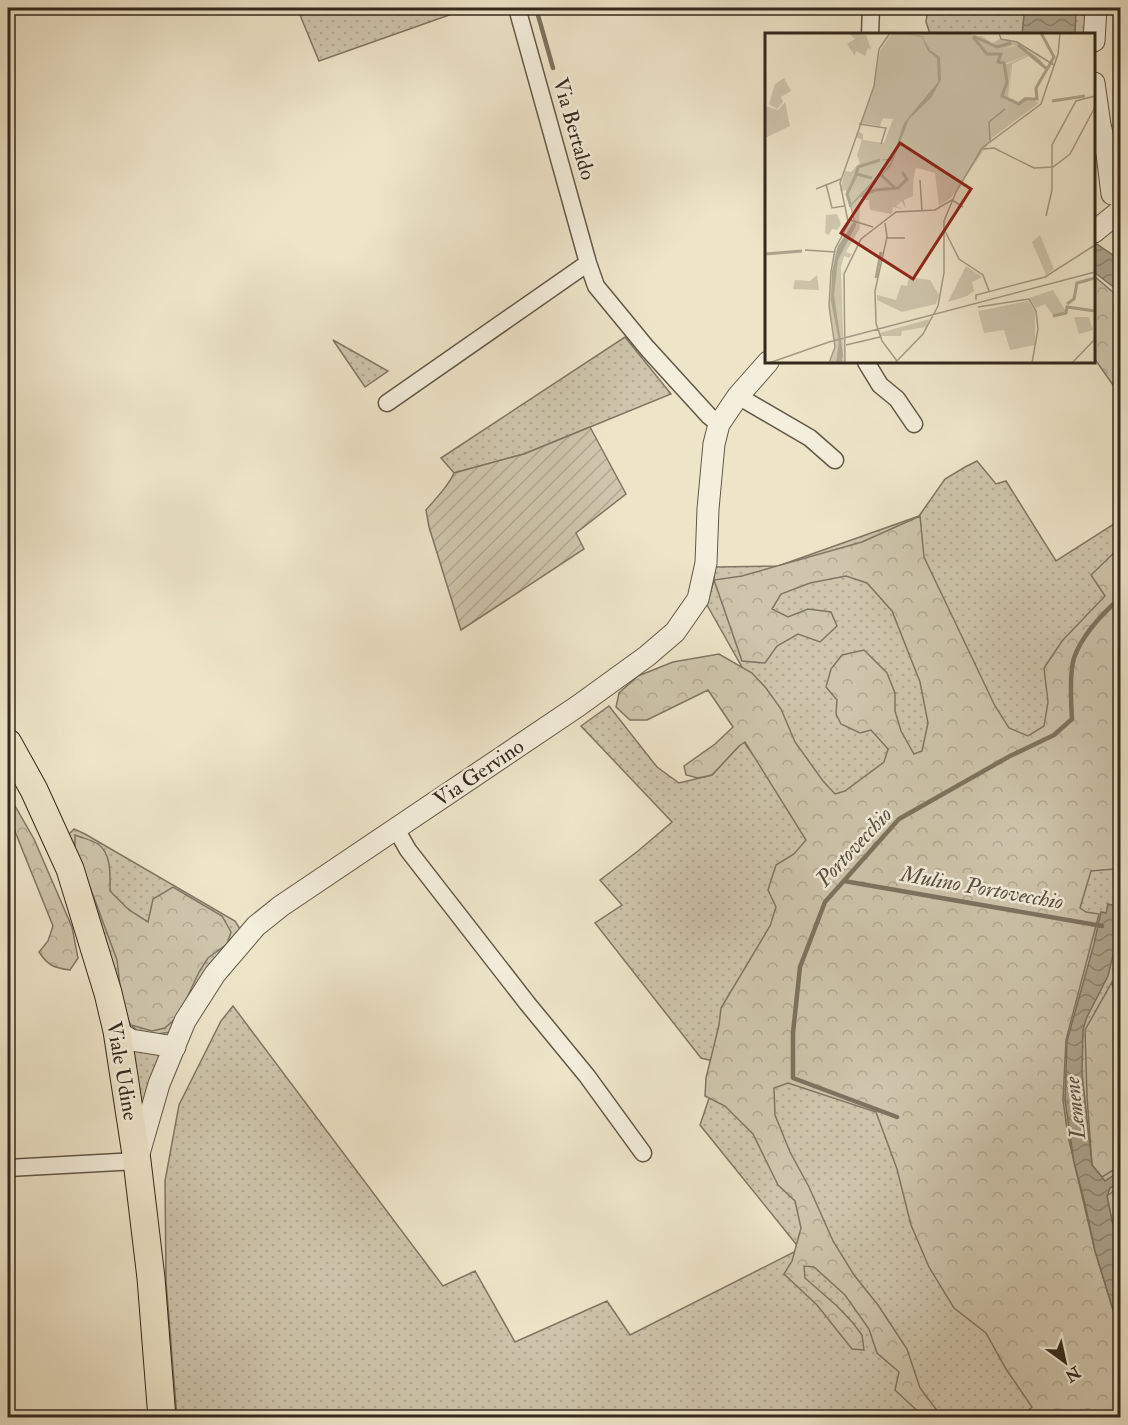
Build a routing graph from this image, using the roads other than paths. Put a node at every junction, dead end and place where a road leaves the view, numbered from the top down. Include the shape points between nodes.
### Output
1 (517, 8) edge
2 (871, 8) edge
3 (1096, 8) edge
4 (870, 33) edge
5 (1094, 33) edge
6 (1095, 90) edge
7 (1114, 161) edge
8 (1117, 198) edge
9 (1097, 229) edge
10 (588, 263) junction
11 (767, 363) edge
12 (867, 363) edge
13 (738, 396) junction
14 (387, 403) dead end
15 (714, 420) junction
16 (915, 424) dead end
17 (835, 460) dead end
18 (8, 743) edge
19 (8, 775) edge
20 (34, 790) junction
21 (396, 829) junction
22 (117, 1030) junction
23 (175, 1047) junction
24 (643, 1153) dead end
25 (137, 1161) junction
26 (8, 1168) edge
27 (162, 1418) edge

1 - 10 street, Via Bertaldo
2 - 4 street
3 - 5 street
6 - 7 street via 1100,125
7 - 8 street
8 - 9 street
10 - 14 street
10 - 15 street, Via Bertaldo via 596,286
11 - 13 street, Via Gervino
12 - 16 street via 880,385 897,399
13 - 15 street, Via Gervino
13 - 17 street via 810,438
15 - 21 street, Via Gervino via 706,563 698,599 675,632 578,706
18 - 20 main road, Viale Udine
19 - 20 street
20 - 22 main road, Viale Udine via 70,869
21 - 23 street, Via Gervino via 256,926 214,974 185,1021
21 - 24 street via 408,850
22 - 23 street via 131,1040
22 - 25 main road, Viale Udine
23 - 25 street, Via Gervino via 159,1084
25 - 26 street
25 - 27 main road, Viale Udine

